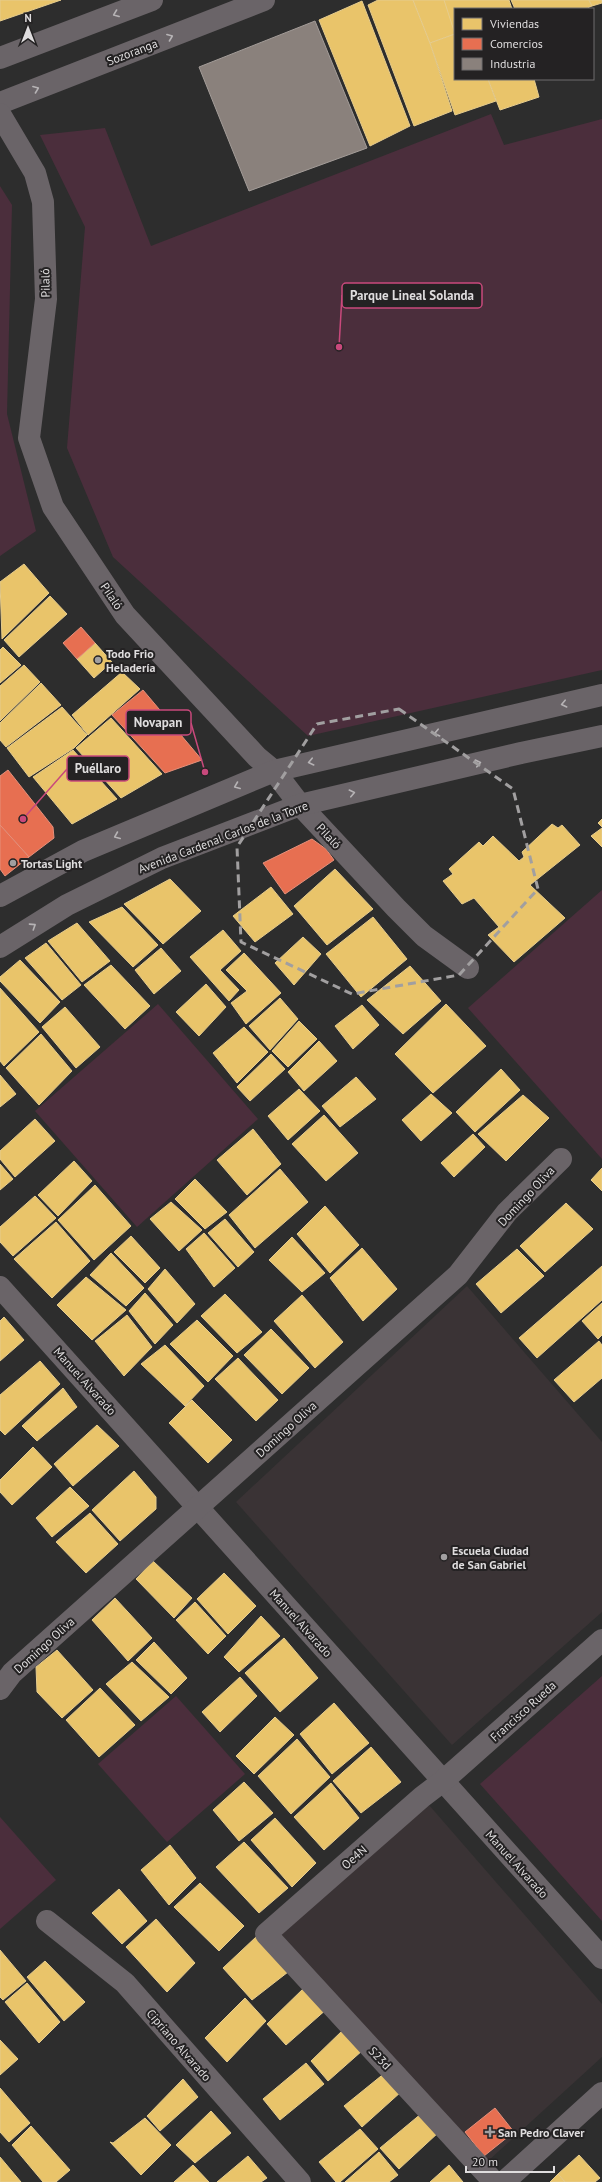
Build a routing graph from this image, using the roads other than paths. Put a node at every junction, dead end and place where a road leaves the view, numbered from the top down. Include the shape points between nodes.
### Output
1 (152, 0) edge
2 (264, 0) edge
3 (0, 58) edge
4 (0, 103) edge
5 (0, 114) edge
6 (602, 696) edge
7 (602, 736) edge
8 (274, 771) junction
9 (300, 805) junction
10 (0, 896) edge
11 (0, 947) edge
12 (468, 968) dead end
13 (561, 1159) dead end
14 (0, 1287) edge
15 (197, 1506) junction
16 (602, 1640) edge
17 (0, 1689) edge
18 (444, 1781) junction
19 (47, 1921) dead end
20 (266, 1934) joint
21 (602, 1958) edge
22 (602, 2093) edge
23 (300, 2182) edge
24 (494, 2182) edge
25 (504, 2182) edge

1 -> 3 street
4 -> 2 street, Sozoranga
5 - 8 street, Pilaló via 35,173 43,202 46,299 29,438 53,507 125,615 257,757
6 -> 8 street
9 -> 7 street, Avenida Cardenal Carlos de la Torre
8 - 9 street, Pilaló
8 -> 10 street via 83,851
11 -> 9 street, Avenida Cardenal Carlos de la Torre via 66,905 162,858
9 - 12 street, Pilaló via 424,936
13 - 15 street, Domingo Oliva via 507,1212 458,1275
14 - 15 street, Manuel Alvarado
15 - 17 street, Domingo Oliva via 12,1673
15 - 18 street, Manuel Alvarado
16 - 18 street, Francisco Rueda
18 - 20 street, Oe4N via 422,1797
18 - 21 street, Manuel Alvarado
19 - 23 street, Cipriano Alvarado via 125,1983
20 - 24 street, S23d
22 - 25 street

